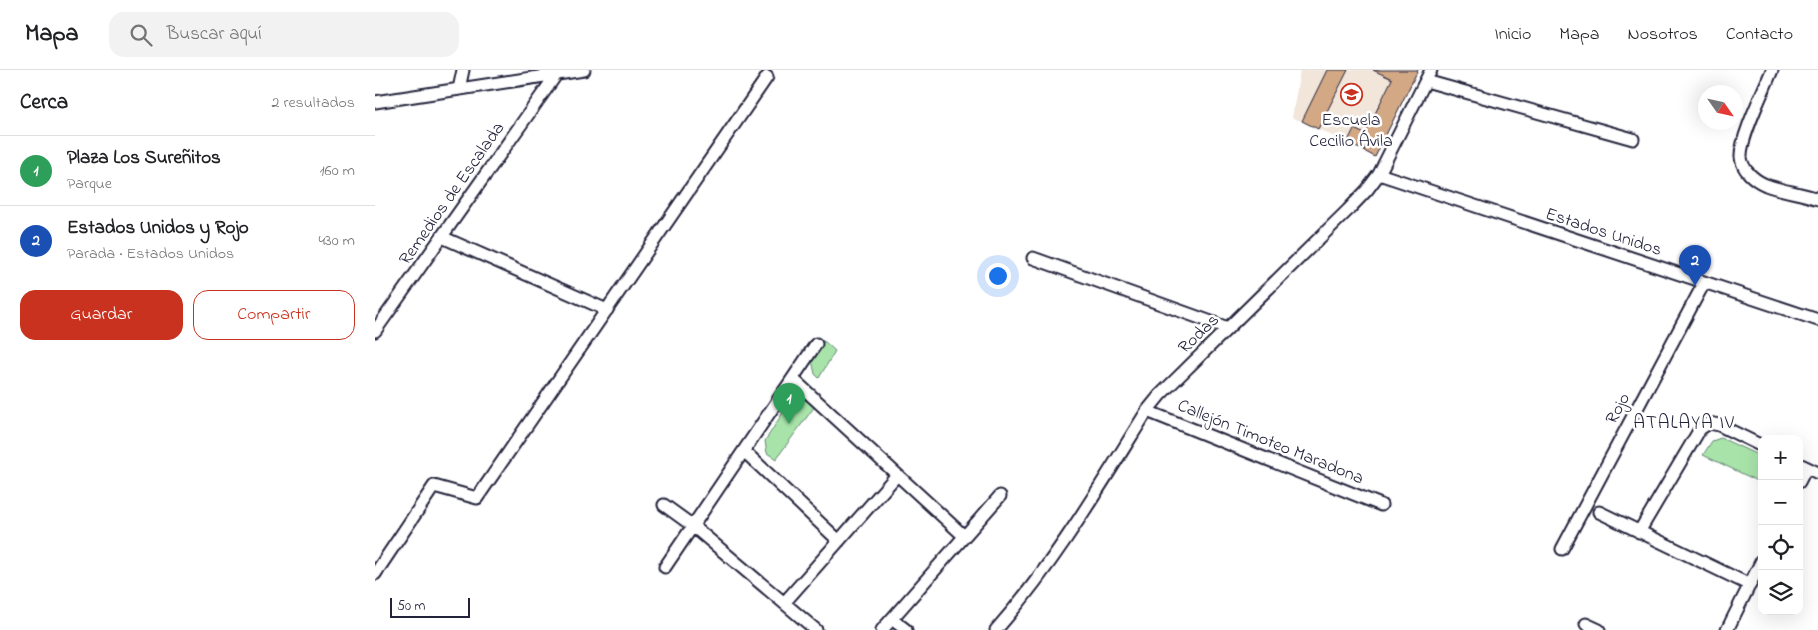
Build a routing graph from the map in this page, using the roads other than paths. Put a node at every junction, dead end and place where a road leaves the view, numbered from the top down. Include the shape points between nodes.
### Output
1 (463, 70) edge
2 (584, 70) edge
3 (1772, 70) edge
4 (556, 75) junction
5 (1429, 75) edge
6 (767, 77) dead end
7 (459, 89) junction
8 (375, 102) edge
9 (1633, 139) dead end
10 (1379, 174) junction
11 (1818, 198) edge
12 (441, 237) junction
13 (1033, 258) dead end
14 (1704, 283) junction
15 (607, 310) junction
16 (1818, 320) edge
17 (1228, 328) junction
18 (375, 331) edge
19 (816, 344) dead end
20 (793, 379) junction
21 (1147, 411) junction
22 (1758, 444) edge
23 (744, 451) junction
24 (1803, 466) edge
25 (1818, 473) edge
26 (897, 475) junction
27 (1000, 496) dead end
28 (665, 505) dead end
29 (1381, 505) dead end
30 (1599, 512) dead end
31 (693, 526) junction
32 (1639, 532) junction
33 (964, 536) junction
34 (839, 542) junction
35 (1561, 549) dead end
36 (665, 567) dead end
37 (1758, 568) edge
38 (375, 574) edge
39 (1750, 585) junction
40 (784, 603) junction
41 (892, 619) junction
42 (1586, 624) dead end
43 (816, 630) edge
44 (883, 630) edge
45 (906, 630) edge
46 (997, 630) edge
47 (1599, 630) edge
48 (1727, 630) edge

1 - 7 street
2 - 4 street
3 - 11 street via 1742,143 1741,158 1745,170 1766,184
4 - 7 street
4 - 12 street, Remedios de Escalada
5 - 9 street
5 - 10 street, Rodas
6 - 15 street
7 - 8 street
10 - 14 street, Estados Unidos
10 - 17 street, Rodas via 1348,210
12 - 15 street
12 - 18 street, Remedios de Escalada
13 - 17 street
14 - 16 street, Estados Unidos
14 - 35 street, Rojo
15 - 38 street via 477,498 434,486
17 - 21 street, Rodas via 1159,395
19 - 20 street
20 - 23 street
20 - 26 street
21 - 29 street, Callejón Timoteo Maradona
21 - 46 street, Rodas via 1055,557
22 - 32 street via 1719,425 1709,424 1700,429
23 - 31 street
23 - 34 street
24 - 25 street
26 - 33 street
26 - 34 street
27 - 33 street
28 - 31 street
30 - 32 street
31 - 36 street
31 - 40 street
32 - 39 street
33 - 41 street
34 - 40 street
37 - 39 street
39 - 48 street
40 - 43 street
41 - 44 street
41 - 45 street
42 - 47 street

